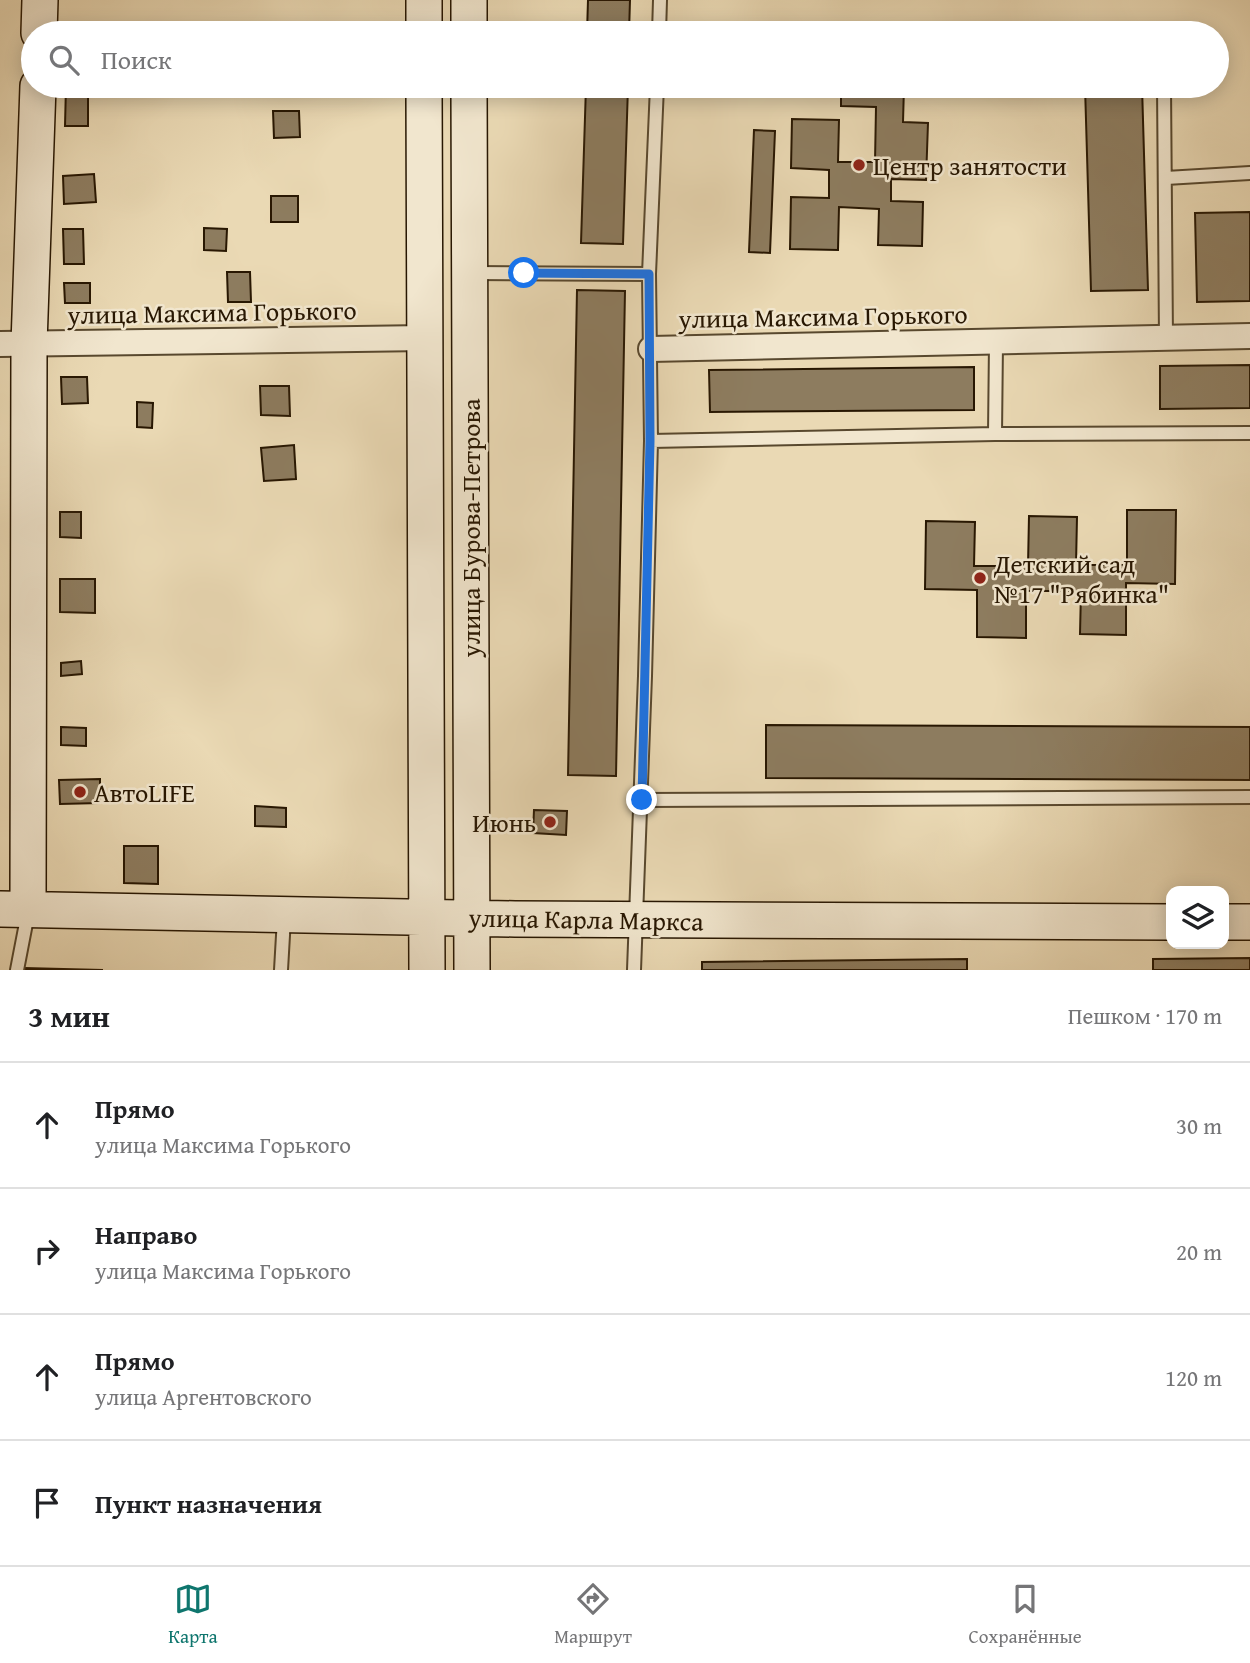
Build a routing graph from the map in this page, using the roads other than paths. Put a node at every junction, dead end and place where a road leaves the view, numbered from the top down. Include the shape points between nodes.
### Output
1 (40, 0) edge
2 (424, 0) edge
3 (468, 0) edge
4 (660, 0) edge
5 (39, 21) edge
6 (424, 21) edge
7 (469, 21) edge
8 (659, 21) edge
9 (37, 98) edge
10 (424, 98) edge
11 (469, 98) edge
12 (656, 98) edge
13 (1164, 98) edge
14 (1250, 173) edge
15 (1166, 178) junction
16 (469, 273) junction
17 (649, 274) junction
18 (1250, 336) edge
19 (425, 338) junction
20 (1166, 339) junction
21 (996, 343) junction
22 (14, 344) edge
23 (651, 349) junction
24 (1250, 433) edge
25 (995, 434) junction
26 (650, 441) junction
27 (1250, 797) edge
28 (642, 800) junction
29 (14, 909) edge
30 (284, 914) junction
31 (426, 915) junction
32 (471, 918) junction
33 (635, 920) junction
34 (1166, 922) edge
35 (1229, 922) edge
36 (1250, 922) edge
37 (17, 970) edge
38 (281, 970) edge
39 (427, 970) edge
40 (472, 970) edge
41 (634, 970) edge

1 - 5 main road
2 - 6 main road
3 - 7 main road
4 - 8 lane
9 - 22 main road
10 - 19 main road, улица Бурова-Петрова
11 - 16 main road, улица Бурова-Петрова
12 - 17 lane, улица Максима Горького
13 - 15 lane
14 - 15 lane
15 - 20 lane
16 - 17 lane
16 - 32 main road, улица Бурова-Петрова
17 - 23 lane, улица Максима Горького
18 - 20 street, улица Максима Горького
19 - 22 street, улица Максима Горького
19 - 31 main road, улица Бурова-Петрова
20 - 21 street, улица Максима Горького
21 - 23 street, улица Максима Горького
21 - 25 lane
22 - 29 main road
23 - 26 lane
24 - 25 lane
25 - 26 lane
26 - 28 lane
27 - 28 lane
28 - 33 lane
29 - 30 main road, улица Карла Маркса
29 - 37 lane
30 - 31 main road, улица Карла Маркса
30 - 38 lane
31 - 32 main road, улица Карла Маркса
31 - 39 main road, улица Бурова-Петрова
32 - 33 main road, улица Карла Маркса
32 - 40 main road, улица Бурова-Петрова
33 - 34 main road, улица Карла Маркса
33 - 41 lane
35 - 36 main road

